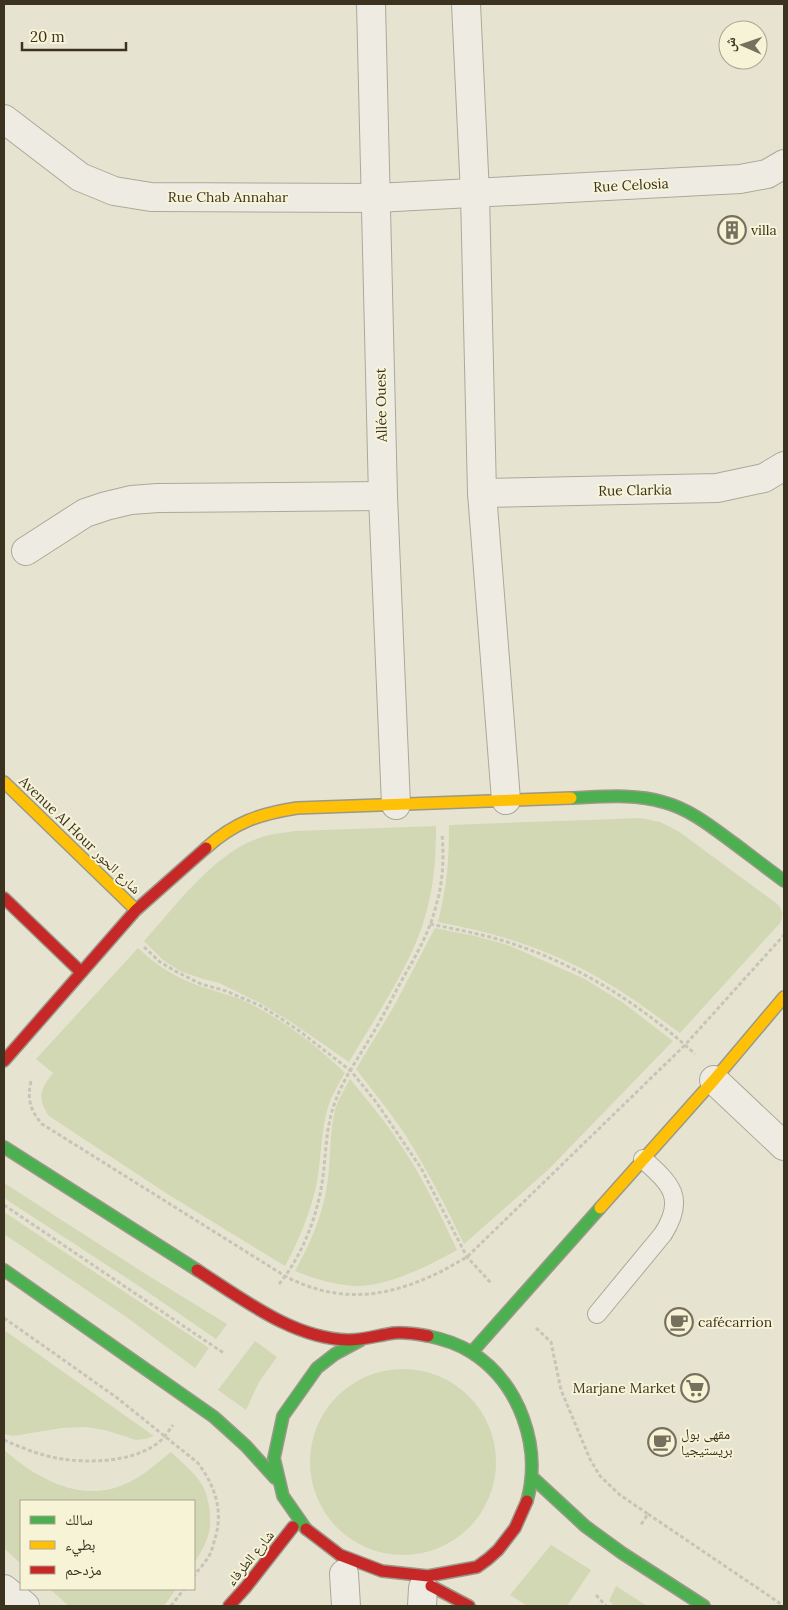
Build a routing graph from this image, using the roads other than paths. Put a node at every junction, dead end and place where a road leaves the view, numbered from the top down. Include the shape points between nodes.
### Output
1 (370, 4) edge
2 (466, 4) edge
3 (4, 119) edge
4 (784, 164) edge
5 (475, 194) junction
6 (376, 198) junction
7 (784, 466) edge
8 (482, 493) junction
9 (383, 496) junction
10 (26, 551) dead end
11 (4, 782) edge
12 (506, 800) junction
13 (396, 805) junction
14 (784, 881) edge
15 (4, 898) edge
16 (136, 910) junction
17 (81, 972) junction
18 (784, 997) edge
19 (4, 1061) edge
20 (716, 1078) junction
21 (4, 1146) edge
22 (784, 1146) edge
23 (643, 1159) junction
24 (4, 1270) edge
25 (598, 1314) dead end
26 (361, 1340) junction
27 (472, 1352) junction
28 (532, 1477) junction
29 (274, 1478) junction
30 (293, 1527) junction
31 (310, 1547) dead end
32 (344, 1574) dead end
33 (4, 1588) edge
34 (422, 1592) edge
35 (25, 1606) edge
36 (230, 1606) edge
37 (346, 1606) edge
38 (469, 1606) edge
39 (704, 1606) edge

1 - 6 street, Allée Ouest
2 - 5 street
3 - 6 street, Rue Chab Annahar via 80,177 114,191 151,197
4 - 5 street, Rue Celosia via 767,174 740,179
5 - 6 street, Rue Chab Annahar
5 - 8 street
6 - 9 street, Allée Ouest
7 - 8 street, Rue Clarkia via 764,478 717,488
8 - 12 street
9 - 10 street via 131,500 85,513
9 - 13 street, Allée Ouest
11 - 16 street, Avenue Al Hour شارع الحور
12 - 13 street
12 - 14 street via 612,797 661,801 706,822
13 - 16 street via 297,808 268,813 241,823 217,838
15 - 17 street
16 - 17 street
17 - 19 street
18 - 20 street
20 - 22 street
20 - 23 street
21 - 26 street via 280,1321 307,1332
23 - 25 lane via 664,1178 672,1191 671,1221
23 - 27 street
24 - 29 street via 191,1400 237,1437
26 - 27 street via 398,1333 437,1337
26 - 29 street via 335,1353 312,1372 294,1395 282,1421 275,1450
27 - 28 street via 499,1376 520,1406 531,1440
28 - 34 street via 525,1508 510,1537 488,1560 461,1577
28 - 39 street via 586,1526
29 - 30 street via 281,1504
30 - 31 street
30 - 36 street, شارع الطرفاء
32 - 37 street
33 - 35 street
34 - 38 street

